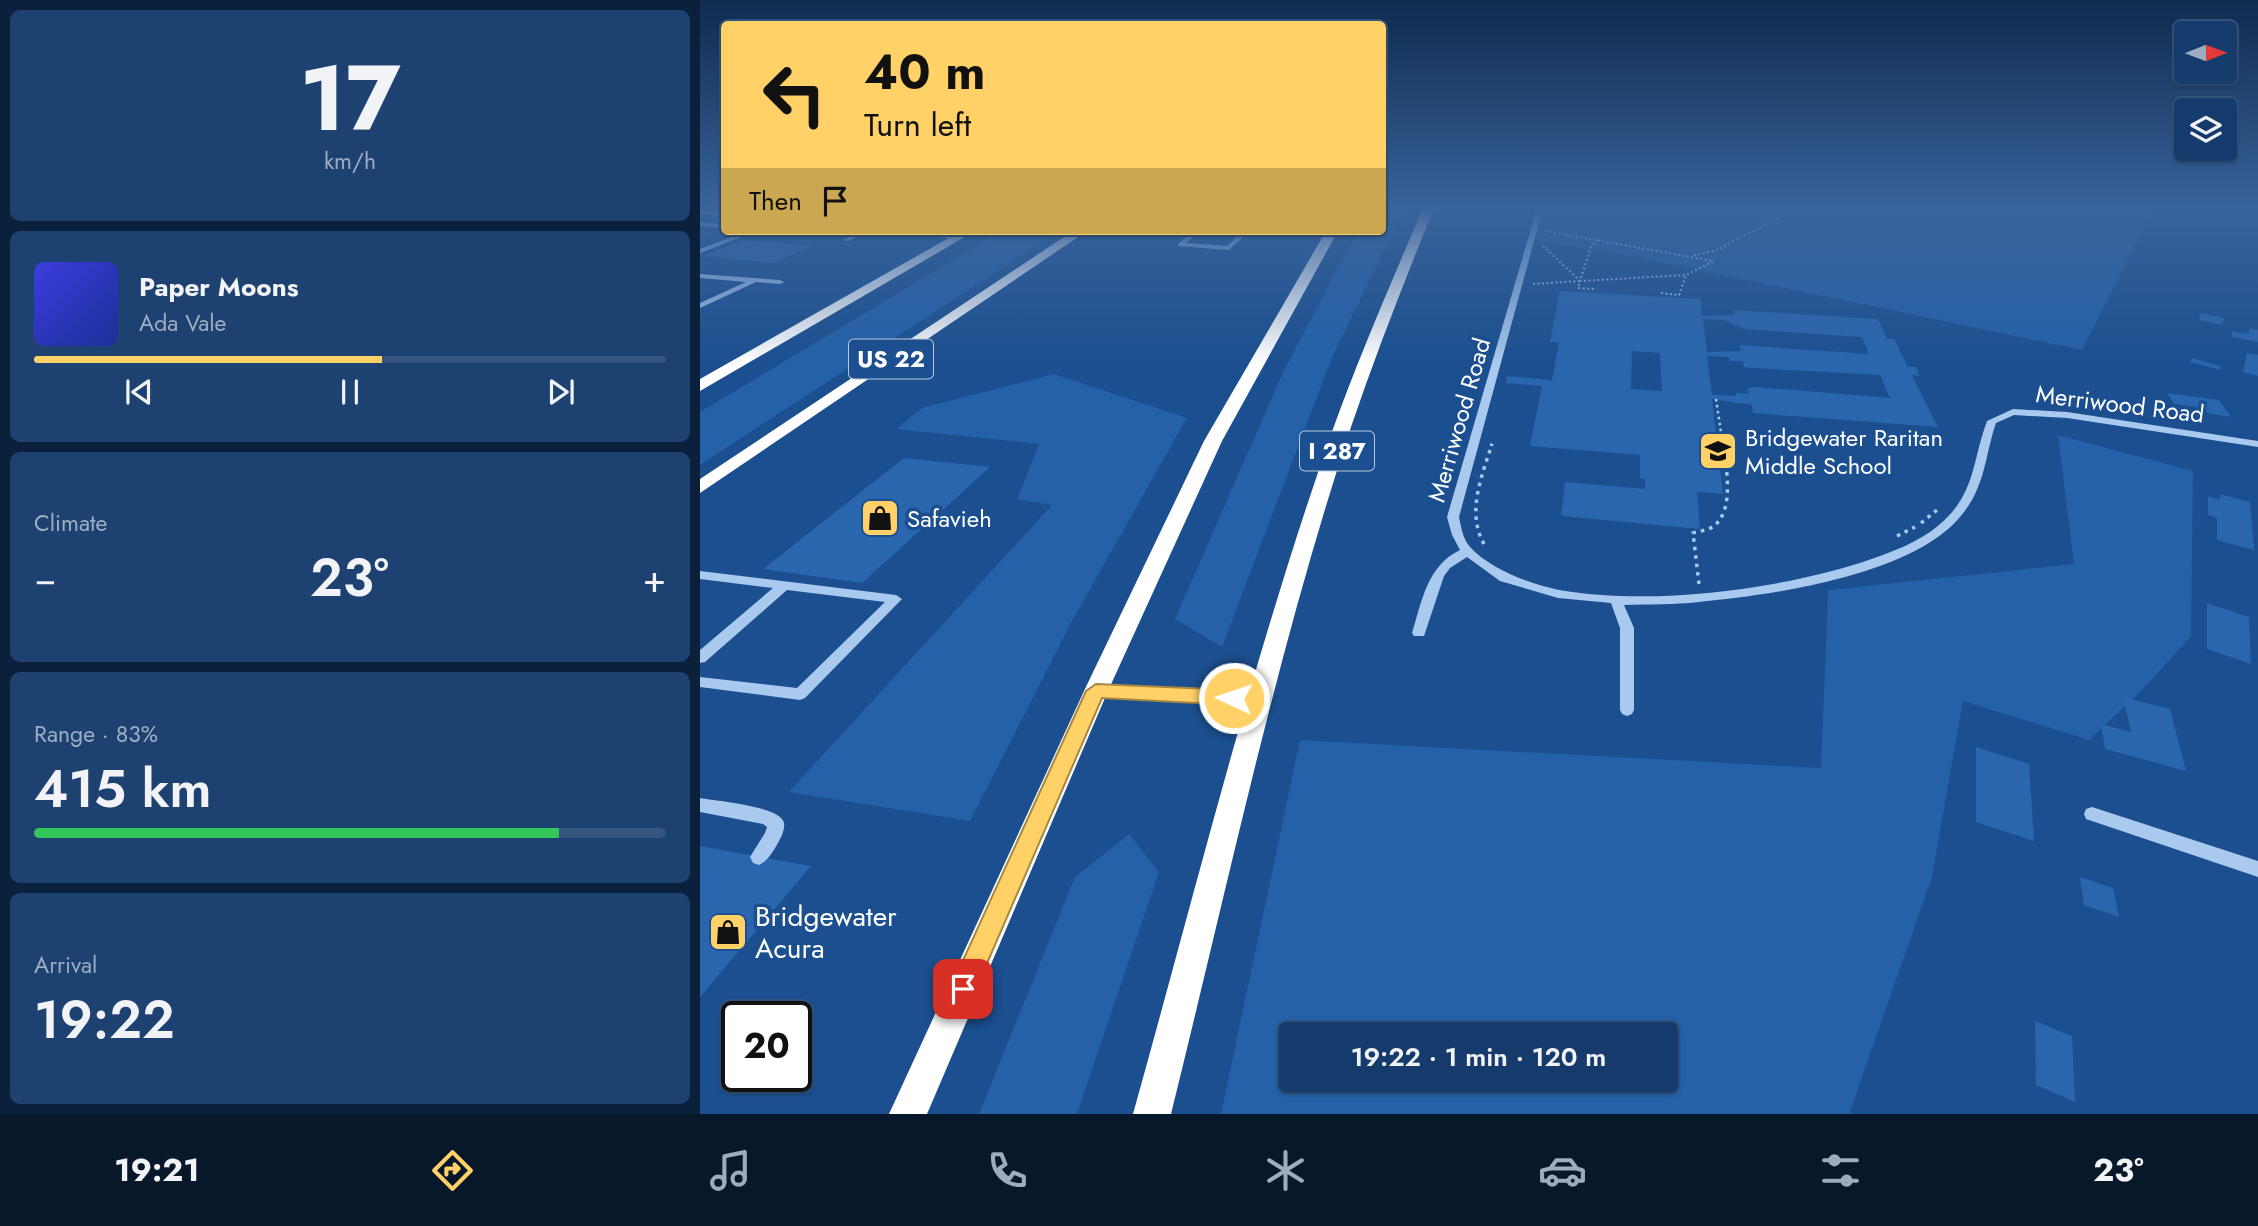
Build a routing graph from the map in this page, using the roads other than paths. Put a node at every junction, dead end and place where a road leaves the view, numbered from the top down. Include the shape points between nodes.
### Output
1 (918, 260) edge
2 (1039, 260) edge
3 (1316, 260) edge
4 (1408, 260) edge
5 (1527, 260) edge
6 (700, 276) edge
7 (755, 280) junction
8 (780, 282) dead end
9 (700, 306) edge
10 (700, 386) edge
11 (2258, 444) edge
12 (700, 487) edge
13 (1467, 552) junction
14 (700, 575) edge
15 (785, 585) junction
16 (1616, 600) junction
17 (1419, 633) dead end
18 (700, 657) edge
19 (700, 682) edge
20 (1096, 691) junction
21 (1262, 699) junction
22 (1627, 710) dead end
23 (700, 805) edge
24 (2092, 814) dead end
25 (759, 857) dead end
26 (2258, 869) edge
27 (908, 1114) edge
28 (1152, 1114) edge

1 - 10 highway, US 22
2 - 12 highway, US 22
3 - 20 highway via 1213,441
4 - 21 highway, I 287 via 1368,357
5 - 13 street, Merriwood Road via 1453,517
6 - 7 street
7 - 8 street
7 - 9 street
11 - 16 street, Merriwood Road via 2067,415 2013,412 1992,421 1964,508 1919,545 1849,571 1758,590 1700,598
13 - 16 street, Merriwood Road via 1498,576 1523,586
13 - 17 street via 1448,559 1436,578
14 - 15 street
15 - 18 street
15 - 19 street via 896,599 800,694
16 - 22 street via 1627,628
20 - 21 street
20 - 27 highway
21 - 28 highway, I 287
23 - 25 street via 767,817 776,824
24 - 26 street

